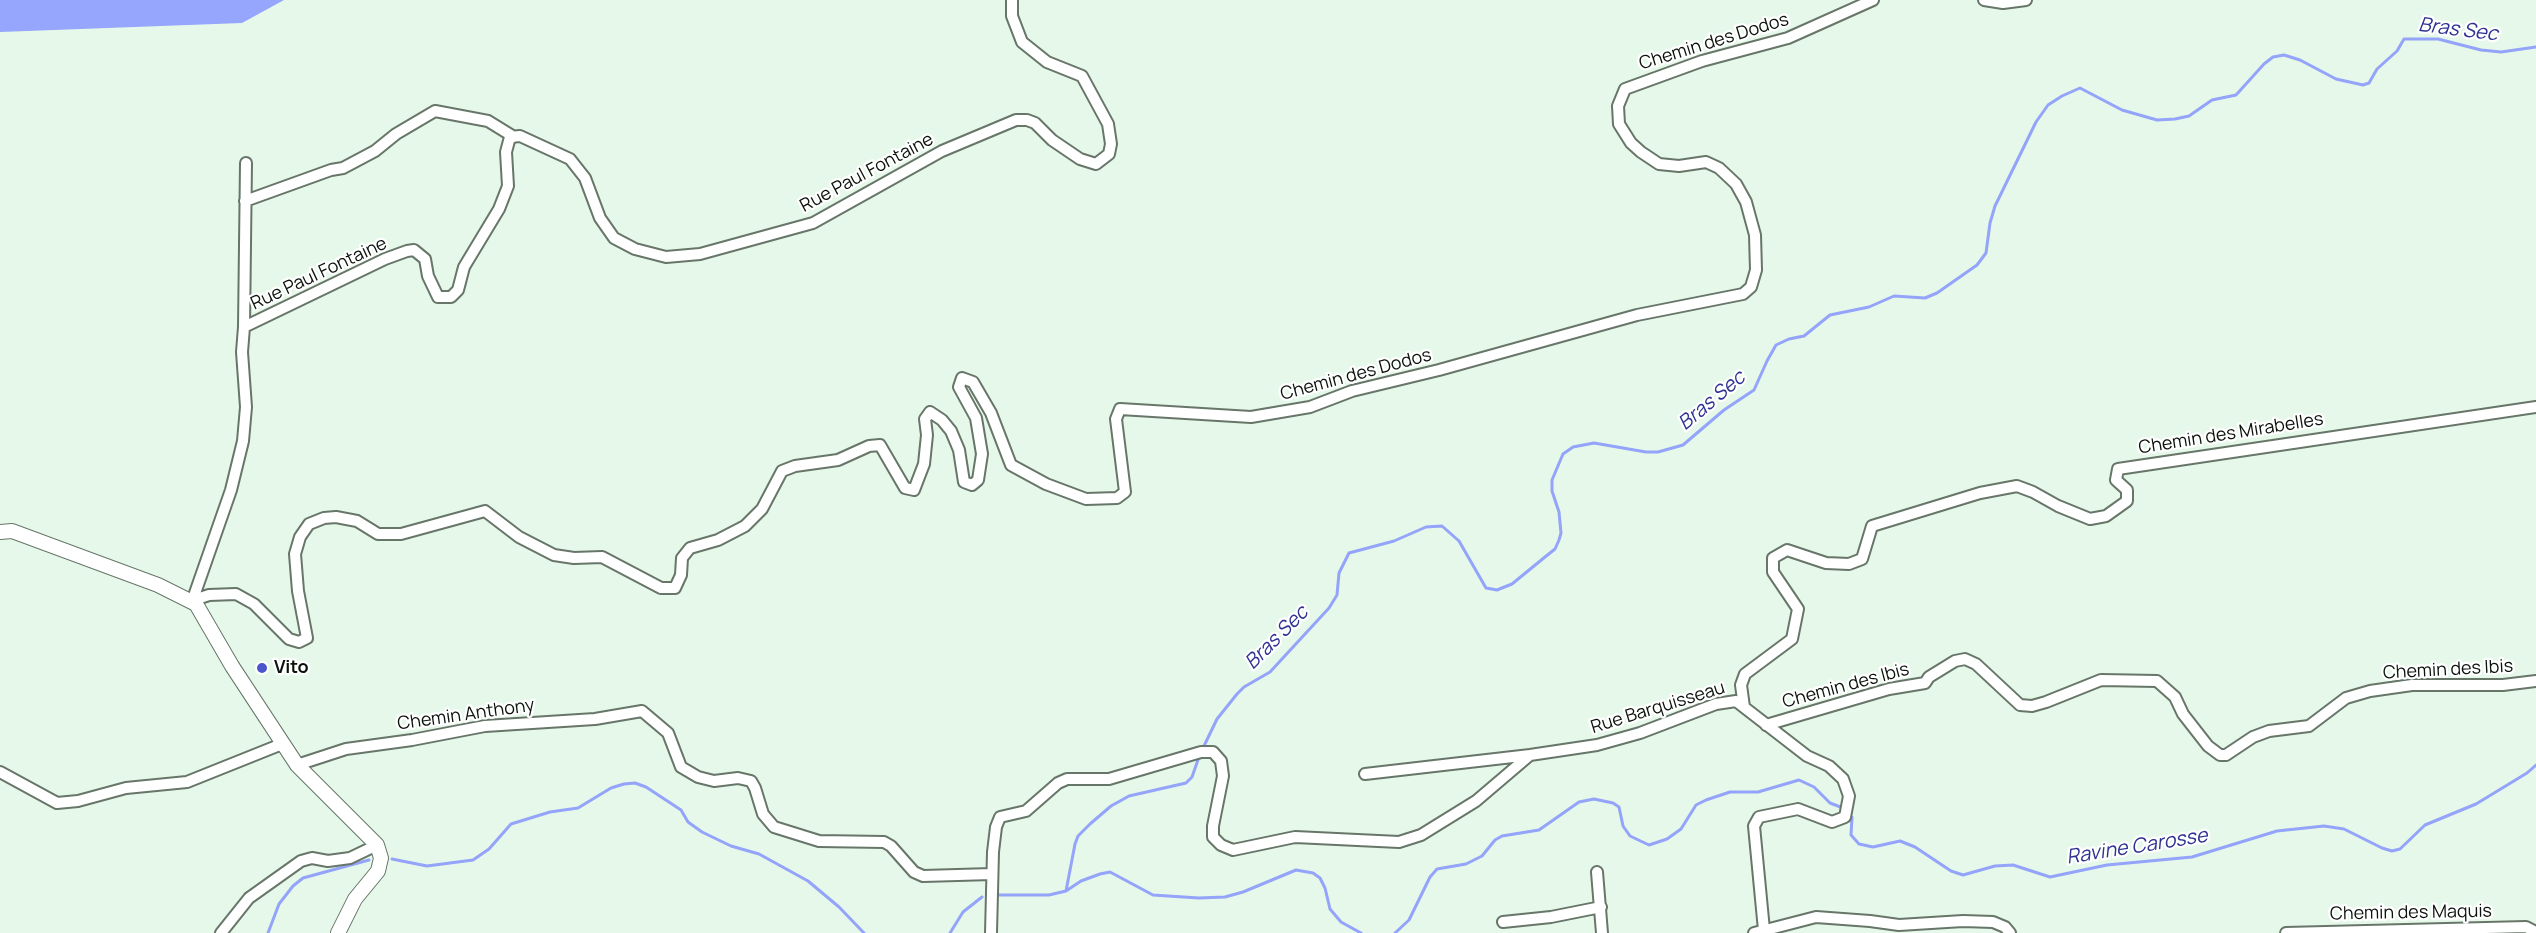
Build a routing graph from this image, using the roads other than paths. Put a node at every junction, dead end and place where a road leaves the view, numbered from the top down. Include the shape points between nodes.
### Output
1 (1012, 0) edge
2 (1873, 0) edge
3 (1984, 0) edge
4 (2026, 0) edge
5 (514, 137) junction
6 (246, 163) dead end
7 (245, 201) junction
8 (244, 327) junction
9 (2536, 406) edge
10 (0, 532) edge
11 (195, 602) junction
12 (2536, 681) edge
13 (1744, 707) junction
14 (1766, 725) junction
15 (282, 744) junction
16 (1530, 755) junction
17 (297, 765) junction
18 (0, 772) edge
19 (1365, 774) dead end
20 (377, 846) junction
21 (1597, 872) dead end
22 (992, 874) junction
23 (1601, 907) junction
24 (1503, 922) dead end
25 (1759, 931) edge
26 (2536, 932) edge
27 (221, 933) edge
28 (338, 933) edge
29 (991, 933) edge
30 (1602, 933) edge
31 (2010, 933) edge
32 (2286, 933) edge

1 - 5 street, Rue Paul Fontaine via 1012,16 1022,42 1047,62 1082,76 1108,124 1109,154 1096,164 1080,159 1035,123 1016,120 942,151 813,223 700,254 666,257 635,249 615,238 600,218 585,178 570,159 520,136
2 - 11 street, Chemin des Dodos via 1788,38 1702,61 1625,89 1618,106 1619,124 1641,152 1659,164 1706,162 1736,184 1746,202 1755,235 1756,270 1751,287 1743,294 1637,315 1352,391 1310,407 1251,417 1120,409 1116,419 1125,492 1117,498 1086,499 1011,465 991,413 972,382 962,378 959,387 976,418 982,454 978,480 972,485 964,482 959,450 951,431 930,412 925,418 924,464 914,490 904,488 880,446 782,471 762,508 745,526 690,548 682,558 675,588 661,588 602,557 554,555 519,537 485,510 401,534 378,534 357,521 336,517 309,524 295,554 307,638 299,642 289,639 254,604 236,594 209,595
3 - 4 street
5 - 7 street via 488,121 435,111 343,168
5 - 8 street, Rue Paul Fontaine via 510,137 506,152 508,186 500,209 471,254 458,290 451,297 438,297 425,259 414,250 407,251
6 - 7 street
7 - 8 street
8 - 11 street, Rue Paul Fontaine via 243,441
9 - 13 street, Chemin des Mirabelles via 2118,469 2116,480 2127,490 2127,501 2106,516 2090,519 2017,486 1980,493 1872,526 1862,559 1848,564 1826,563 1787,550 1773,558 1773,572 1798,609 1792,639 1744,674
10 - 11 main road via 12,531
11 - 15 main road
12 - 14 street, Chemin des Ibis via 2412,685 2370,691 2346,698 2309,726 2269,731 2226,755 2208,746 2175,697 2157,681 2101,680 2046,702 2020,705 1965,658 1925,683 1889,689
13 - 14 street, Rue Barquisseau
13 - 16 street, Rue Barquisseau via 1736,701 1716,704 1597,746
14 - 25 street, Rue Barquisseau via 1807,756 1828,766 1843,779 1850,796 1845,817 1832,822 1798,808 1759,818 1754,826
15 - 17 main road
15 - 18 street via 187,782 126,789 78,801 57,803
16 - 19 street, Rue Barquisseau
16 - 22 street via 1476,801 1421,835 1400,842 1296,837 1233,850 1221,845 1213,837 1213,826 1224,776 1221,761 1213,752 1201,752 1109,779 1067,779 1026,811 1000,817
17 - 20 main road
17 - 22 street, Chemin Anthony via 346,749 485,726 595,719 642,711 668,733 681,767 714,781 751,781 763,814 774,827 819,841 884,842 923,876
20 - 27 street via 350,858 302,861 249,898
20 - 28 main road via 381,858 378,872 355,899
21 - 23 street
22 - 29 street
23 - 24 street
23 - 30 street
25 - 31 street via 1815,917 1899,925 1993,922
26 - 32 street, Chemin des Maquis via 2526,927

